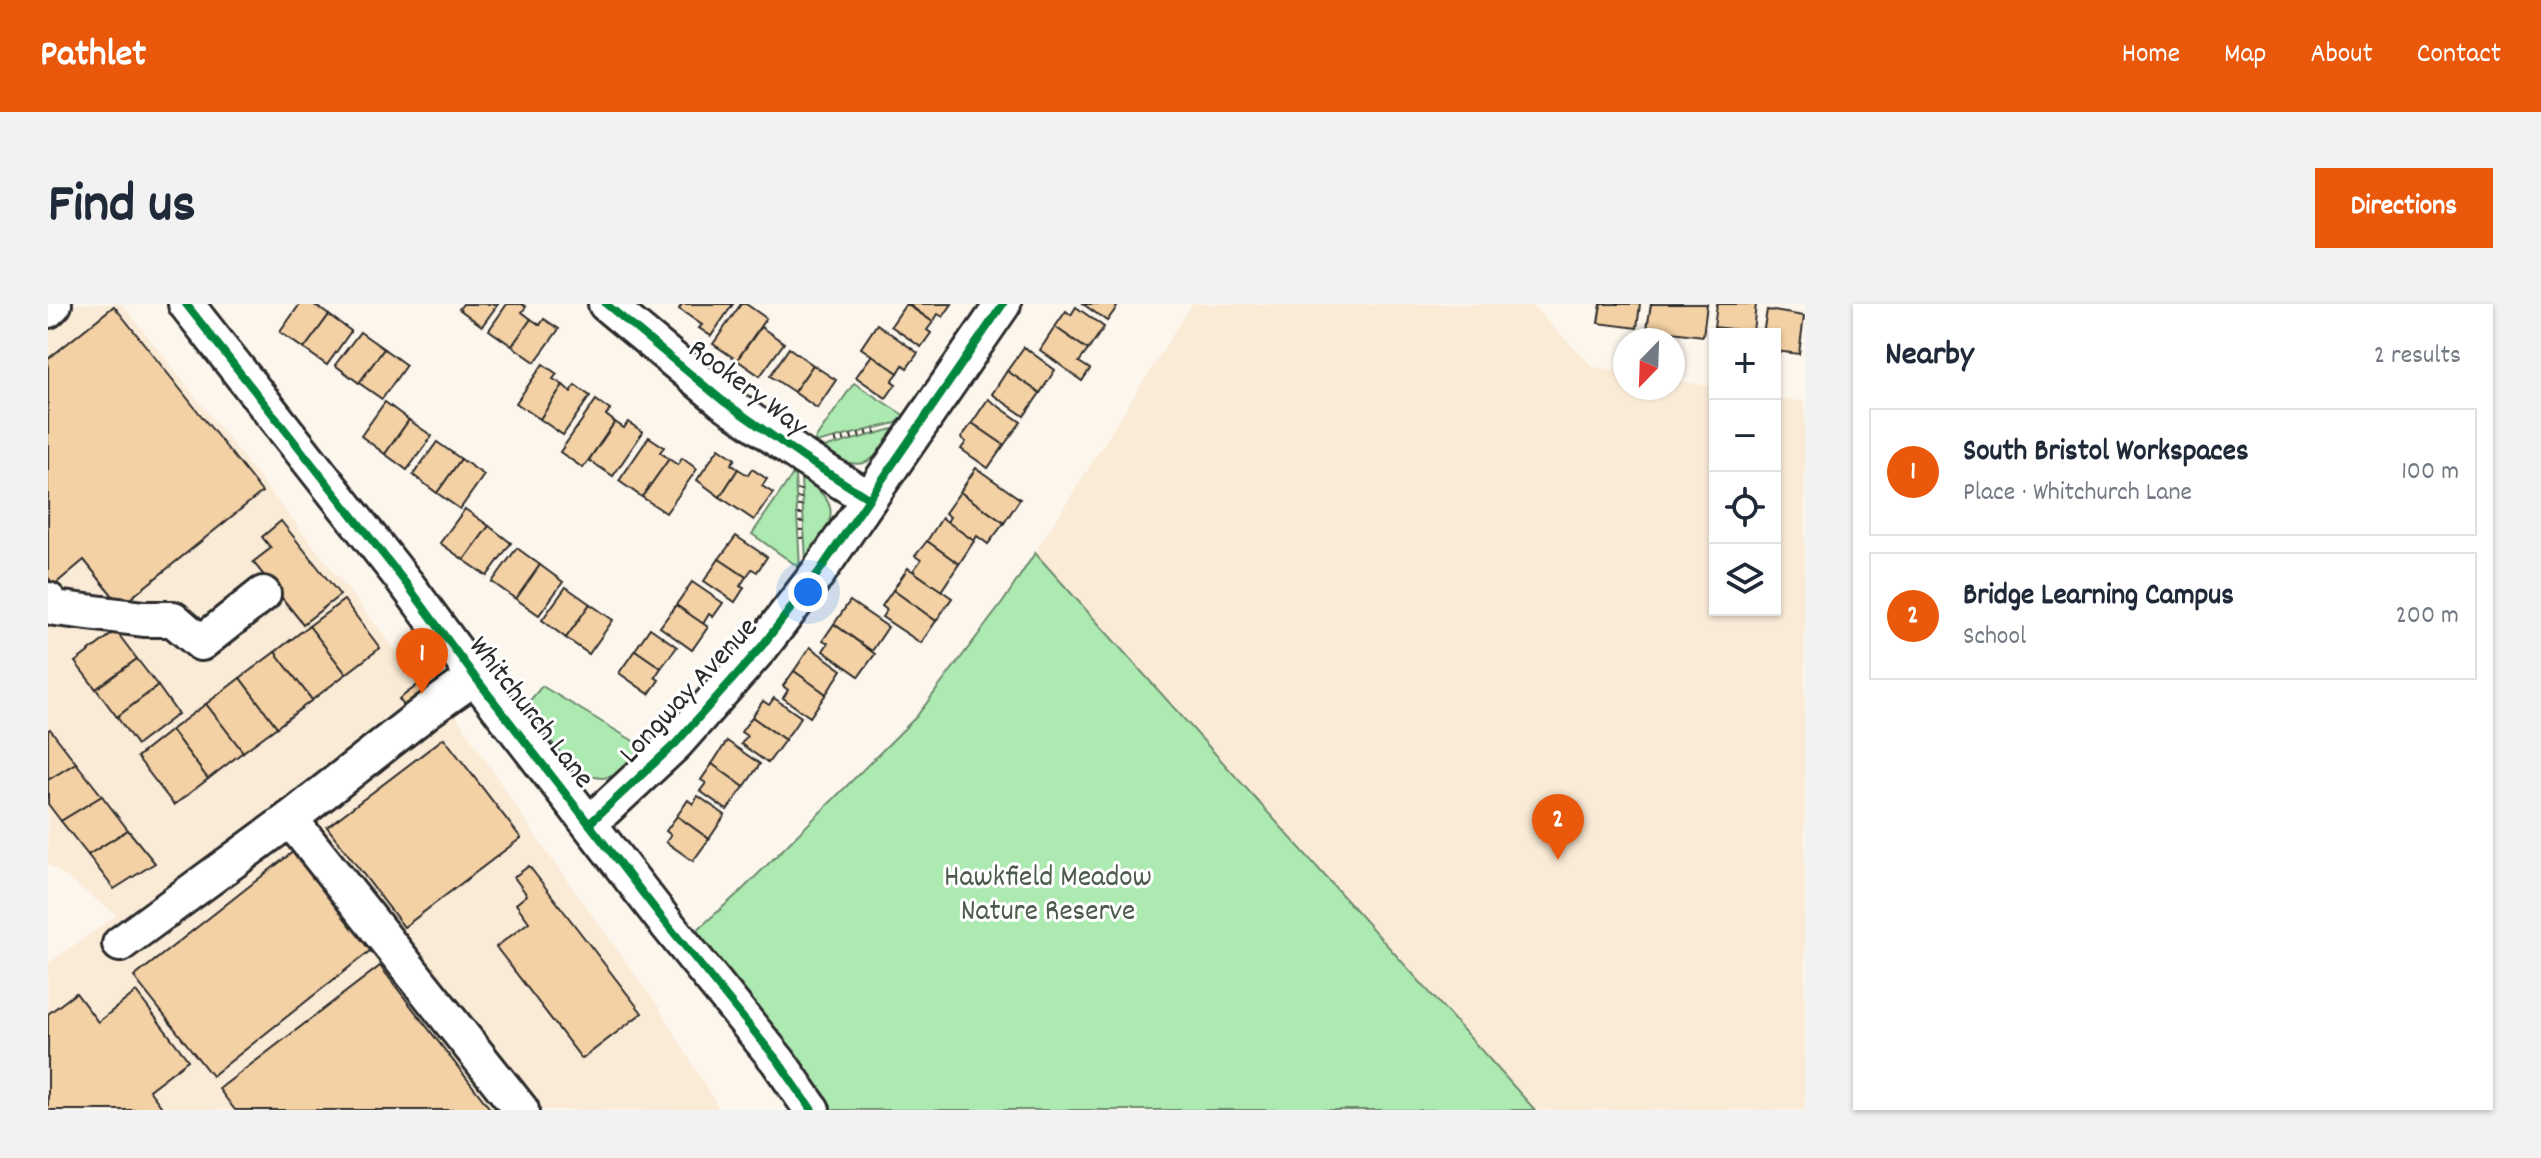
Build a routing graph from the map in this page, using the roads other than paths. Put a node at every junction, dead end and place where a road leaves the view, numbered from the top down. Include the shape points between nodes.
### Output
1 (54, 304) edge
2 (186, 304) edge
3 (1003, 304) edge
4 (616, 307) edge
5 (48, 310) edge
6 (868, 498) junction
7 (263, 594) dead end
8 (48, 600) edge
9 (475, 677) junction
10 (290, 819) junction
11 (590, 823) junction
12 (120, 944) dead end
13 (521, 1110) edge
14 (812, 1110) edge

1 - 5 street
2 - 9 street, Whitchurch Lane
3 - 6 street, Longway Avenue
4 - 6 street, Rookery Way via 723,401
6 - 11 street, Longway Avenue via 733,681
7 - 8 street via 201,643 173,619 55,608
9 - 10 street
9 - 11 street, Whitchurch Lane
10 - 12 street
10 - 13 street
11 - 14 street, Whitchurch Lane

